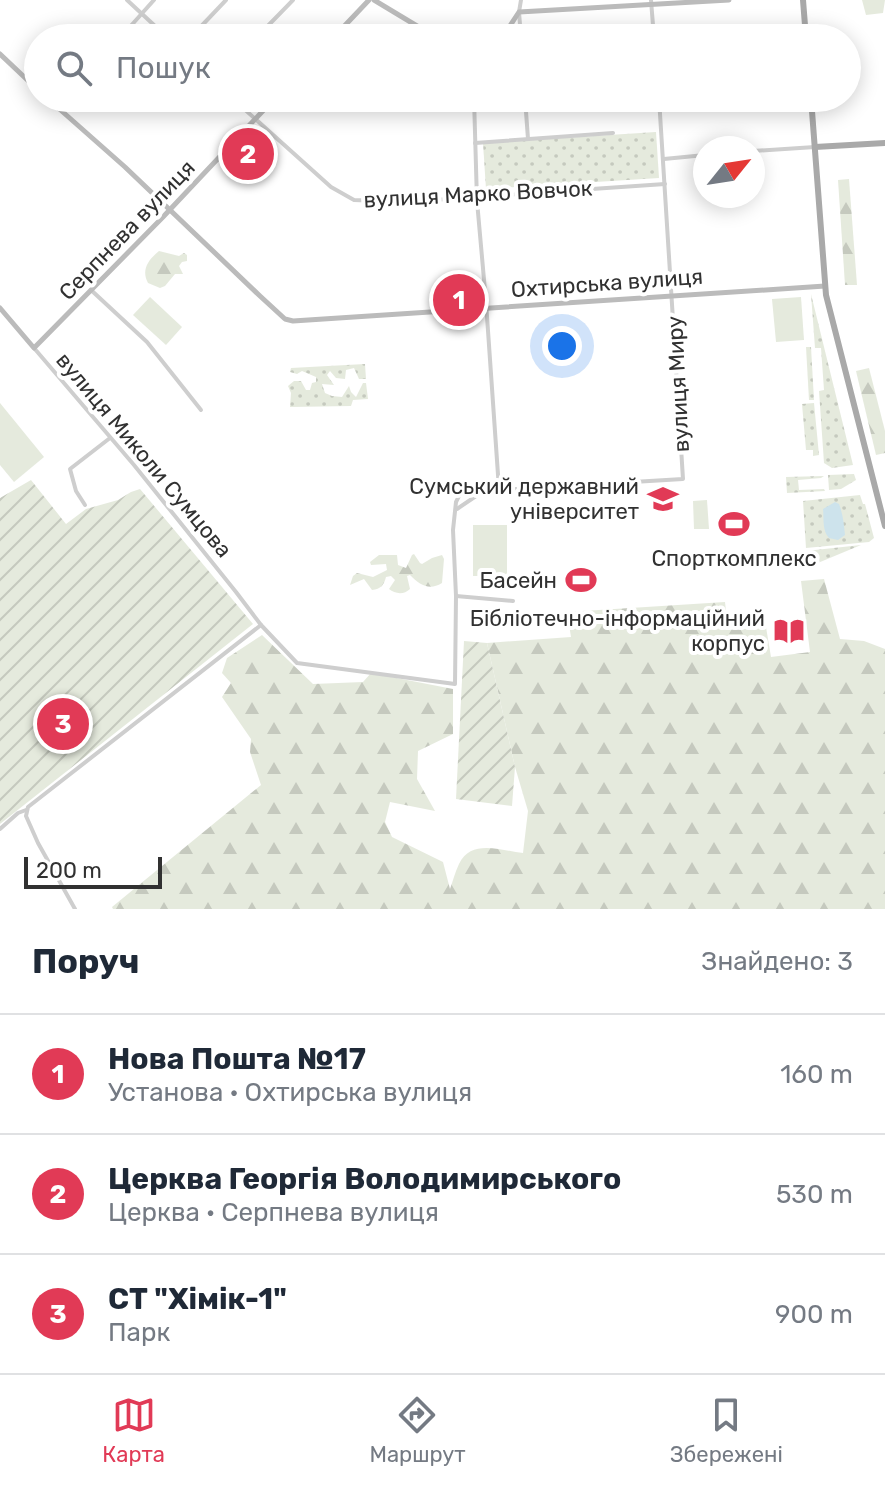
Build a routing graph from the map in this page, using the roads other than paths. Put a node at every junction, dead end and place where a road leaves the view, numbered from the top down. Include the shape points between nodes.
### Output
1 (127, 0) edge
2 (154, 0) edge
3 (226, 0) edge
4 (293, 0) edge
5 (372, 0) edge
6 (521, 0) edge
7 (729, 0) edge
8 (803, 0) edge
9 (651, 2) edge
10 (519, 12) junction
11 (141, 13) junction
12 (132, 24) edge
13 (153, 24) edge
14 (203, 24) edge
15 (270, 24) edge
16 (347, 24) edge
17 (413, 24) edge
18 (511, 24) edge
19 (520, 24) edge
20 (653, 24) edge
21 (805, 24) edge
22 (0, 54) edge
23 (24, 77) edge
24 (63, 112) edge
25 (247, 112) edge
26 (262, 112) edge
27 (474, 112) edge
28 (526, 112) edge
29 (660, 112) edge
30 (812, 112) edge
31 (255, 119) junction
32 (613, 133) dead end
33 (528, 139) junction
34 (475, 143) junction
35 (885, 143) edge
36 (815, 147) junction
37 (765, 150) edge
38 (693, 156) edge
39 (663, 159) junction
40 (665, 184) junction
41 (476, 198) junction
42 (170, 210) junction
43 (825, 286) junction
44 (91, 290) junction
45 (672, 295) junction
46 (487, 307) junction
47 (0, 308) edge
48 (34, 348) junction
49 (201, 410) dead end
50 (111, 438) junction
51 (499, 489) junction
52 (484, 491) junction
53 (85, 505) dead end
54 (454, 512) junction
55 (885, 526) edge
56 (456, 596) junction
57 (513, 601) dead end
58 (261, 625) junction
59 (26, 810) junction
60 (0, 829) edge
61 (75, 909) edge

1 - 11 street
2 - 11 street
3 - 14 street
4 - 15 street
5 - 16 main road
5 - 17 main road
6 - 10 street
7 - 9 main road
8 - 21 main road
9 - 10 main road
9 - 20 street
10 - 18 main road
10 - 19 street
11 - 12 street
11 - 13 street
22 - 23 main road
24 - 42 main road, Охтирська вулиця
25 - 31 street, вулиця Марко Вовчок
26 - 31 main road, Серпнева вулиця
27 - 34 street
28 - 33 street
29 - 39 street, вулиця Миру
30 - 36 main road
31 - 41 street, вулиця Марко Вовчок via 331,187 354,200
31 - 42 main road, Серпнева вулиця
32 - 33 street
33 - 34 street
34 - 41 street
35 - 36 main road
36 - 37 street
36 - 43 main road
38 - 39 street
39 - 40 street, вулиця Миру
40 - 41 street, вулиця Марко Вовчок
40 - 45 street, вулиця Миру
41 - 46 street
42 - 44 main road, Серпнева вулиця
42 - 46 main road, Охтирська вулиця via 285,319
43 - 45 main road, Охтирська вулиця
43 - 55 main road
44 - 48 main road, Серпнева вулиця
44 - 49 street via 147,342
45 - 46 main road, Охтирська вулиця
45 - 51 street, вулиця Миру via 683,479
46 - 51 street
47 - 48 main road, вулиця Миколи Сумцова
48 - 50 street, вулиця Миколи Сумцова
50 - 53 street via 70,469
50 - 58 street, вулиця Миколи Сумцова
51 - 52 street
52 - 54 street
52 - 54 street via 466,490
54 - 56 street
56 - 57 street
56 - 58 street, вулиця Миколи Сумцова via 455,684 297,663
58 - 59 street
59 - 60 street
59 - 61 street

